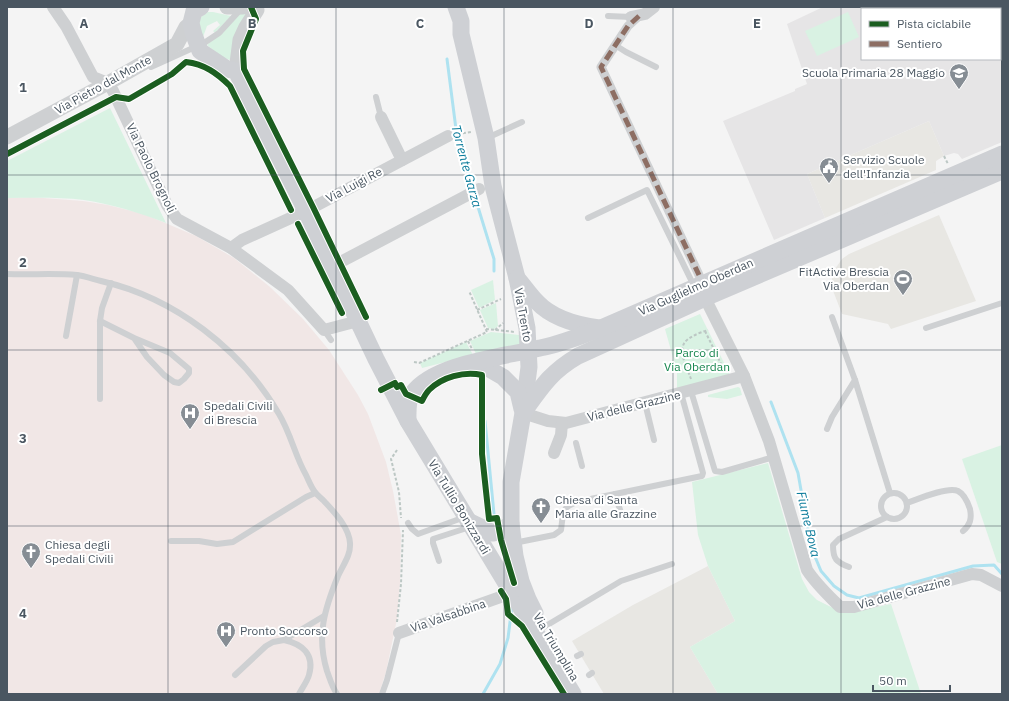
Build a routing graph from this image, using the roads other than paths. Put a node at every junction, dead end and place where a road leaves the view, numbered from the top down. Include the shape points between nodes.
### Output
1 (53, 7) edge
2 (227, 7) edge
3 (444, 7) edge
4 (457, 7) edge
5 (654, 7) edge
6 (250, 8) edge
7 (194, 12) edge
8 (608, 16) dead end
9 (635, 17) junction
10 (461, 34) junction
11 (615, 45) junction
12 (198, 46) junction
13 (656, 67) dead end
14 (236, 71) junction
15 (108, 84) junction
16 (376, 97) dead end
17 (381, 117) joint
18 (522, 122) dead end
19 (448, 136) dead end
20 (7, 137) edge
21 (486, 138) junction
22 (1002, 154) edge
23 (402, 160) junction
24 (1002, 171) edge
25 (474, 192) dead end
26 (306, 210) junction
27 (588, 218) dead end
28 (231, 248) junction
29 (333, 266) junction
30 (7, 274) edge
31 (77, 276) junction
32 (517, 278) junction
33 (111, 283) junction
34 (699, 287) junction
35 (1002, 303) edge
36 (832, 318) dead end
37 (358, 320) junction
38 (100, 321) junction
39 (601, 328) junction
40 (926, 328) dead end
41 (66, 336) dead end
42 (134, 338) junction
43 (529, 351) junction
44 (467, 364) junction
45 (744, 376) junction
46 (855, 380) junction
47 (688, 388) junction
48 (100, 399) dead end
49 (645, 403) junction
50 (523, 413) junction
51 (408, 421) junction
52 (568, 423) junction
53 (827, 429) dead end
54 (654, 440) dead end
55 (576, 443) dead end
56 (554, 453) dead end
57 (774, 457) junction
58 (582, 466) dead end
59 (315, 493) junction
60 (890, 493) junction
61 (615, 494) junction
62 (907, 503) junction
63 (622, 516) dead end
64 (887, 517) junction
65 (468, 522) junction
66 (510, 524) junction
67 (405, 525) road end
68 (963, 531) dead end
69 (171, 541) dead end
70 (513, 543) junction
71 (439, 561) dead end
72 (672, 564) dead end
73 (849, 567) dead end
74 (1002, 586) edge
75 (512, 593) junction
76 (528, 599) joint
77 (324, 616) junction
78 (544, 627) junction
79 (398, 629) joint
80 (284, 640) junction
81 (235, 674) dead end
82 (299, 694) edge
83 (337, 694) edge
84 (382, 694) edge
85 (573, 694) edge
86 (585, 694) edge

1 - 15 street via 93,77
2 - 6 street
3 - 10 main road, Via Trento
4 - 10 main road, Via Trento
5 - 9 street via 645,14
6 - 12 lane
6 - 14 street via 240,40
7 - 12 main road
7 - 15 street, Via Pietro dal Monte via 177,44
8 - 9 lane
9 - 11 street
10 - 21 main road, Via Trento
11 - 13 lane
11 - 34 street via 601,67
12 - 14 main road via 200,51 227,69
12 - 15 lane via 118,83
14 - 26 main road, Via Tullio Bonizzardi
15 - 20 street, Via Pietro dal Monte
15 - 28 street, Via Paolo Brognoli via 177,220
16 - 17 lane
17 - 23 street
18 - 21 lane
19 - 23 street, Via Luigi Re
21 - 32 main road, Via Trento via 493,186
22 - 34 main road, Via Guglielmo Oberdan
23 - 26 street, Via Luigi Re
24 - 34 main road, Via Guglielmo Oberdan
25 - 29 street
26 - 28 street via 242,240
26 - 29 main road, Via Tullio Bonizzardi
27 - 34 lane via 647,190
28 - 37 street, Via Paolo Brognoli via 288,290 328,335
29 - 37 main road, Via Tullio Bonizzardi
30 - 31 lane
31 - 33 lane
31 - 41 lane
32 - 39 main road via 548,312 579,325
32 - 43 main road, Via Trento
33 - 38 lane
33 - 59 lane via 145,295 181,314 230,351 264,390 279,414
34 - 39 main road, Via Guglielmo Oberdan
34 - 45 street, Via delle Grazzine
34 - 50 main road, Via Guglielmo Oberdan via 563,365 542,385
35 - 40 lane
36 - 46 lane
37 - 51 main road, Via Tullio Bonizzardi
38 - 42 lane
38 - 48 lane
39 - 43 main road, Via Guglielmo Oberdan via 564,342
42 - 42 lane via 147,357 174,382 179,383 189,373 189,369 170,353
43 - 44 main road, Via Guglielmo Oberdan
43 - 50 main road, Via Trento
44 - 50 main road via 484,366 503,376 518,392
44 - 51 main road, Via Guglielmo Oberdan via 427,380 417,388 410,396
45 - 47 street, Via delle Grazzine
45 - 57 street, Via delle Grazzine
46 - 53 lane
46 - 60 lane
47 - 49 street, Via delle Grazzine
47 - 57 lane via 716,471 722,472
47 - 61 lane via 704,473 702,476
49 - 52 street, Via delle Grazzine
49 - 54 lane
50 - 52 street, Via delle Grazzine via 548,421
50 - 66 main road, Via Trento via 510,482
51 - 65 main road, Via Tullio Bonizzardi
52 - 56 street
55 - 58 lane
57 - 74 street, Via delle Grazzine via 807,570 815,582 840,607 854,607 972,574 981,575
59 - 69 lane via 233,542 217,544
59 - 77 lane via 343,524 349,535 350,544 348,558 334,585
60 - 62 lane via 902,495
60 - 64 lane via 885,496 881,507
61 - 63 lane
61 - 70 lane via 566,508 561,530 554,535
62 - 64 lane via 903,516 898,519
62 - 68 lane via 950,489 959,491 964,496 972,516 969,525
64 - 73 lane via 839,539 833,545 833,554 839,563
65 - 66 main road via 493,532 500,531
65 - 67 lane via 418,534
65 - 71 lane via 433,539
65 - 75 main road, Via Tullio Bonizzardi
66 - 70 main road, Via Trento
70 - 76 main road, Via Trento
72 - 78 lane via 621,581
75 - 79 street, Via Valsabbina
75 - 85 main road, Via Triumplina
76 - 78 main road, Via Triumplina
77 - 80 lane
77 - 83 lane via 322,648 329,678
78 - 86 main road, Via Triumplina
79 - 84 lane, Via Valsabbina
80 - 81 lane via 266,646
80 - 82 lane via 295,642 303,648 311,664 309,676

